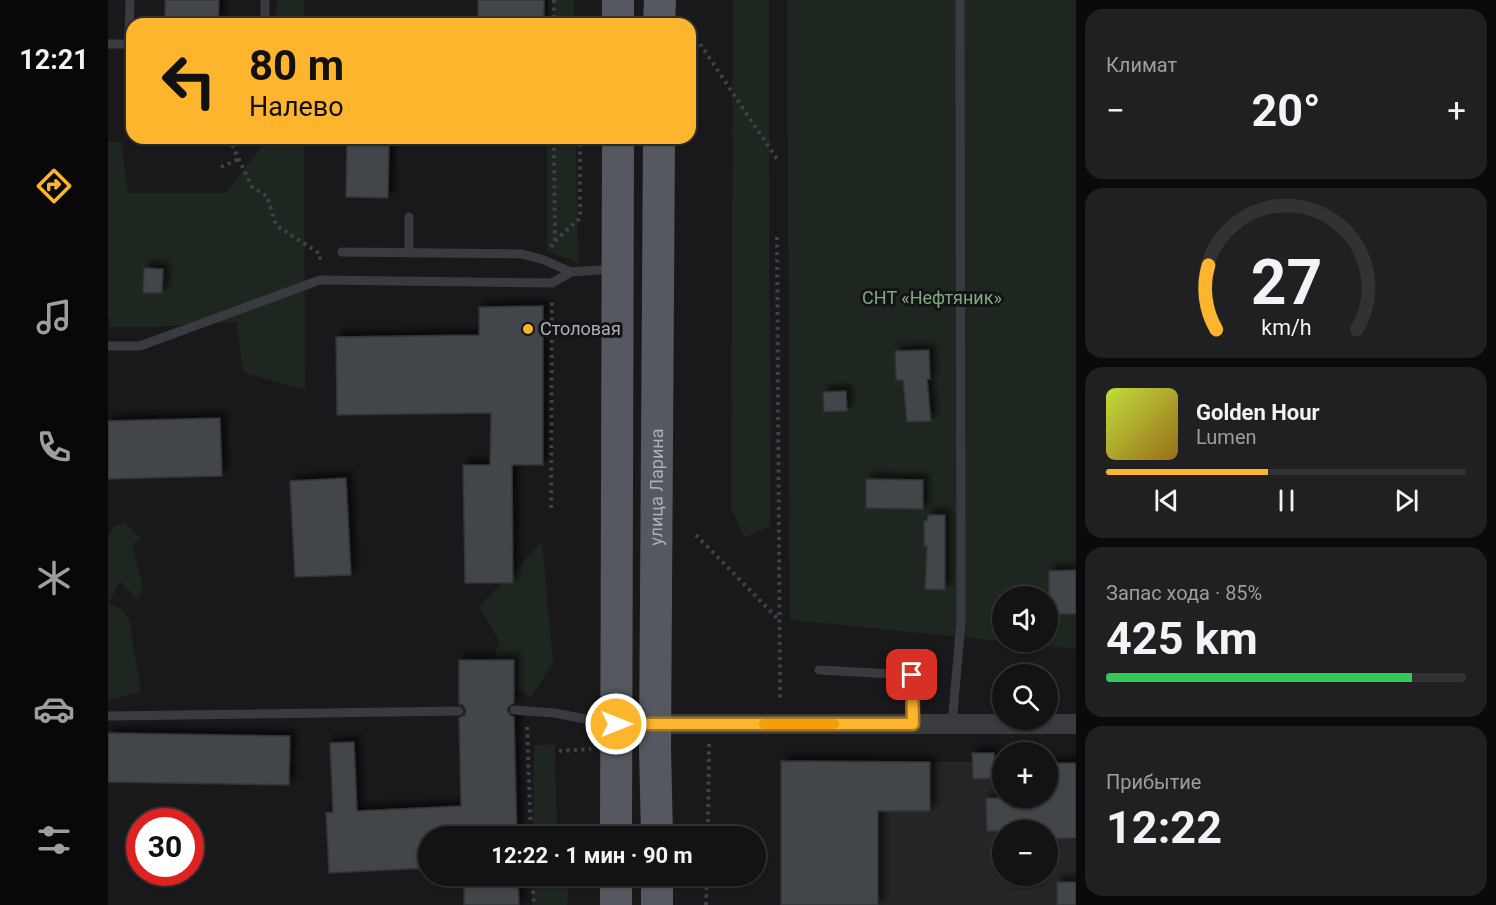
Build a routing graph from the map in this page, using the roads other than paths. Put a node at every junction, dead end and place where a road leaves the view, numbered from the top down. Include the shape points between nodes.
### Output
1 (130, 0) edge
2 (265, 0) edge
3 (618, 0) edge
4 (660, 0) edge
5 (960, 0) edge
6 (130, 18) edge
7 (265, 18) edge
8 (618, 18) edge
9 (659, 18) edge
10 (108, 44) edge
11 (126, 46) edge
12 (618, 144) edge
13 (659, 144) edge
14 (409, 217) dead end
15 (342, 252) dead end
16 (409, 253) junction
17 (618, 269) junction
18 (571, 272) junction
19 (108, 346) edge
20 (819, 670) dead end
21 (514, 710) dead end
22 (459, 711) dead end
23 (108, 716) edge
24 (656, 724) junction
25 (913, 724) junction
26 (952, 724) junction
27 (1076, 724) edge
28 (607, 736) junction
29 (615, 826) edge
30 (657, 826) edge
31 (616, 886) edge
32 (657, 886) edge
33 (616, 905) edge
34 (657, 905) edge

1 - 6 lane
2 - 7 lane
3 - 8 main road
4 - 9 main road
5 - 26 lane via 961,622
10 - 11 lane
12 - 17 main road
13 - 24 main road, улица Ларина
14 - 16 lane
15 - 16 lane
16 - 18 lane via 522,254
17 - 18 lane
17 - 28 main road
18 - 19 lane via 552,283 320,280 140,346
20 - 25 lane via 912,675
21 - 28 lane via 554,713
22 - 23 lane
24 - 25 street
24 - 28 street
24 - 30 main road, улица Ларина
25 - 26 street
26 - 27 street
28 - 29 main road
31 - 33 main road
32 - 34 main road

